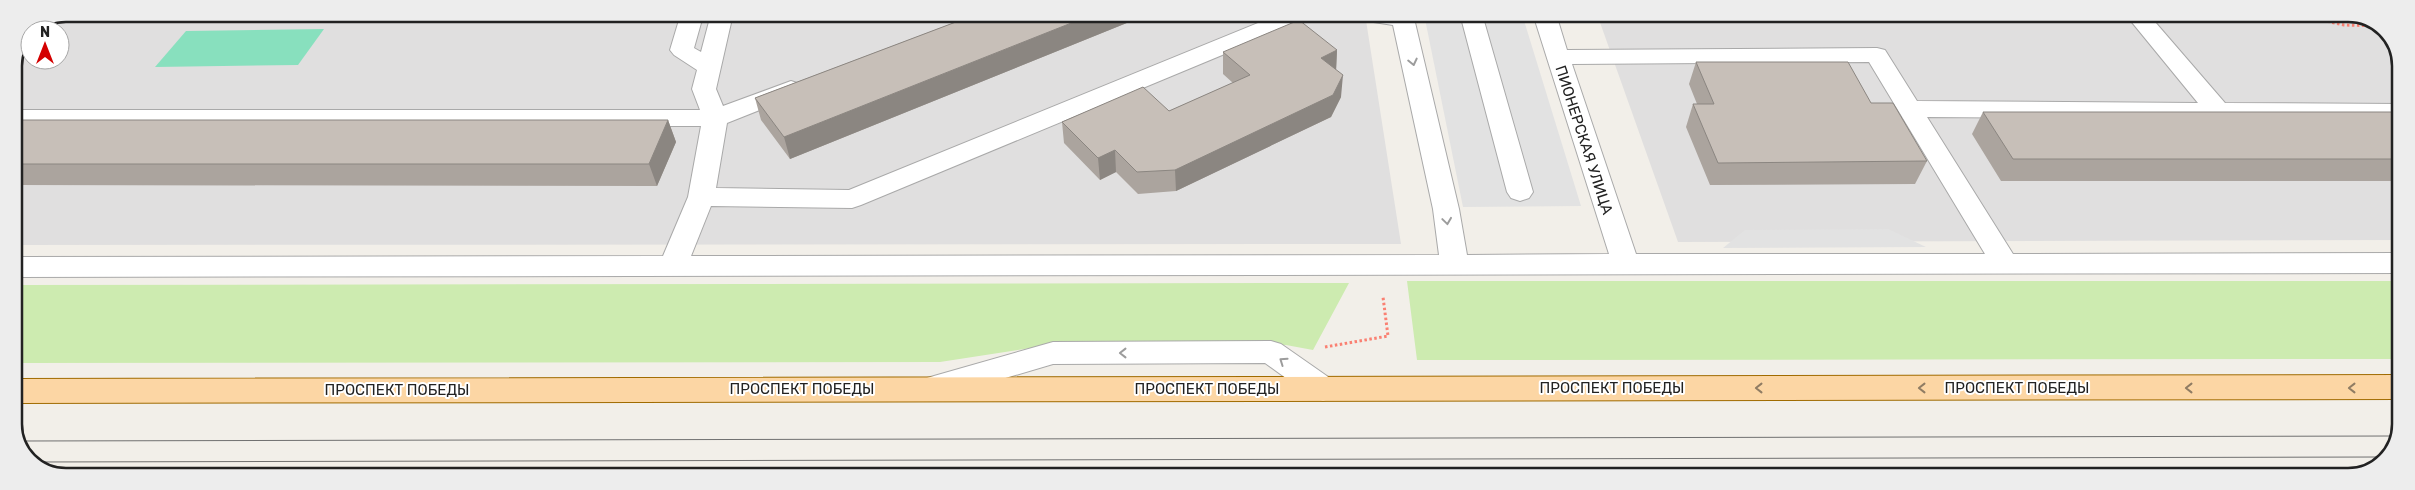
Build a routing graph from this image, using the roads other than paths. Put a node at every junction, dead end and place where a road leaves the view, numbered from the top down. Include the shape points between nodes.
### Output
1 (689, 22) edge
2 (720, 22) edge
3 (1282, 22) edge
4 (1404, 22) edge
5 (1473, 22) edge
6 (1546, 22) edge
7 (2143, 22) edge
8 (1557, 57) junction
9 (709, 67) junction
10 (809, 82) edge
11 (1909, 109) junction
12 (2217, 110) junction
13 (2392, 112) edge
14 (22, 118) edge
15 (715, 118) junction
16 (1520, 192) dead end
17 (701, 197) junction
18 (2392, 263) edge
19 (2004, 264) junction
20 (1455, 265) junction
21 (1626, 265) junction
22 (673, 266) junction
23 (23, 267) edge
24 (2392, 388) edge
25 (23, 391) edge

1 - 9 street via 682,50
2 - 9 street
3 - 17 street via 852,199
4 -> 20 street via 1446,209
5 - 16 street
6 - 8 street, ПИОНЕРСКАЯ УЛИЦА
7 - 12 street
8 - 11 street via 1877,55
8 - 21 street, ПИОНЕРСКАЯ УЛИЦА
9 - 15 street via 704,89
10 - 15 street
11 - 12 street
11 - 19 street
12 - 13 street
14 - 15 street
15 - 17 street
17 - 22 street
18 - 19 street
19 - 21 street
20 - 21 street
20 - 22 street
22 - 23 street
24 -> 25 main road, ПРОСПЕКТ ПОБЕДЫ

